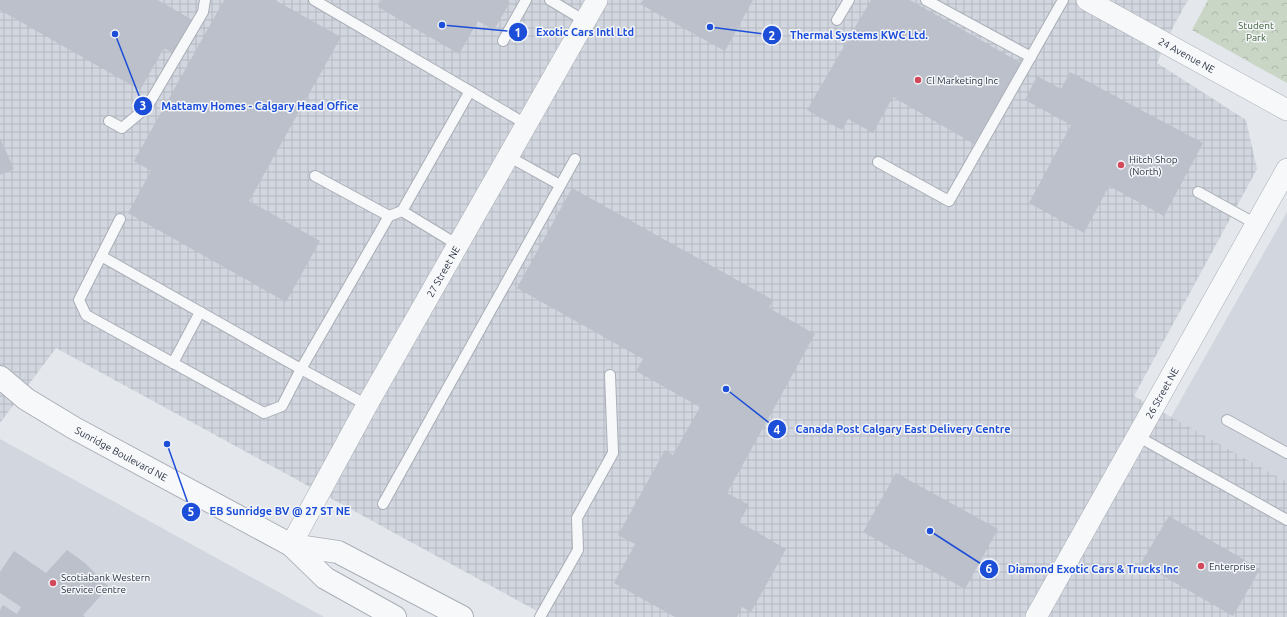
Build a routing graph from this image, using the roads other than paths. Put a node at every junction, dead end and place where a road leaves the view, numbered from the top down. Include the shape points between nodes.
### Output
1 (205, 0) edge
2 (314, 0) edge
3 (526, 0) edge
4 (550, 0) edge
5 (598, 0) edge
6 (849, 0) edge
7 (926, 0) edge
8 (1063, 0) edge
9 (1087, 0) edge
10 (837, 20) dead end
11 (585, 21) junction
12 (503, 41) dead end
13 (1031, 57) junction
14 (470, 91) junction
15 (1287, 110) edge
16 (109, 121) dead end
17 (526, 124) junction
18 (508, 156) junction
19 (575, 159) dead end
20 (878, 162) dead end
21 (1287, 169) edge
22 (315, 176) dead end
23 (560, 185) junction
24 (1198, 192) dead end
25 (402, 211) junction
26 (389, 216) junction
27 (120, 219) dead end
28 (1256, 224) junction
29 (458, 245) junction
30 (100, 256) junction
31 (200, 312) junction
32 (173, 363) junction
33 (301, 369) junction
34 (610, 375) dead end
35 (0, 377) edge
36 (367, 405) junction
37 (1227, 420) dead end
38 (1137, 436) junction
39 (1287, 453) edge
40 (383, 504) dead end
41 (1287, 520) edge
42 (291, 544) junction
43 (395, 617) edge
44 (462, 617) edge
45 (540, 617) edge
46 (1036, 617) edge

1 - 16 lane via 203,12 147,107 122,128
2 - 14 lane
3 - 12 lane
4 - 11 lane
5 - 11 street, 27 Street NE
6 - 10 lane
7 - 13 lane
8 - 13 lane
9 - 15 street, 24 Avenue NE
11 - 17 street, 27 Street NE
13 - 20 lane via 949,201
14 - 17 lane
14 - 25 lane
17 - 18 street, 27 Street NE
18 - 23 lane
18 - 29 street, 27 Street NE
19 - 23 lane
21 - 28 street, 26 Street NE
22 - 26 lane
23 - 40 lane
24 - 28 lane
25 - 26 lane
25 - 29 lane
26 - 33 lane
27 - 30 lane
28 - 38 street, 26 Street NE
29 - 36 street, 27 Street NE
30 - 31 lane
30 - 32 lane via 79,300 86,316
31 - 32 lane
31 - 33 lane
32 - 33 lane via 264,413 282,406
33 - 36 lane
34 - 45 lane via 613,453 578,518 578,550
35 - 42 street, Sunridge Boulevard NE via 26,399 74,428
36 - 42 street, 27 Street NE
37 - 39 lane
38 - 41 lane
38 - 46 street, 26 Street NE
42 - 43 street, Sunridge Boulevard NE via 325,578
42 - 44 street, Sunridge Boulevard NE via 338,552

